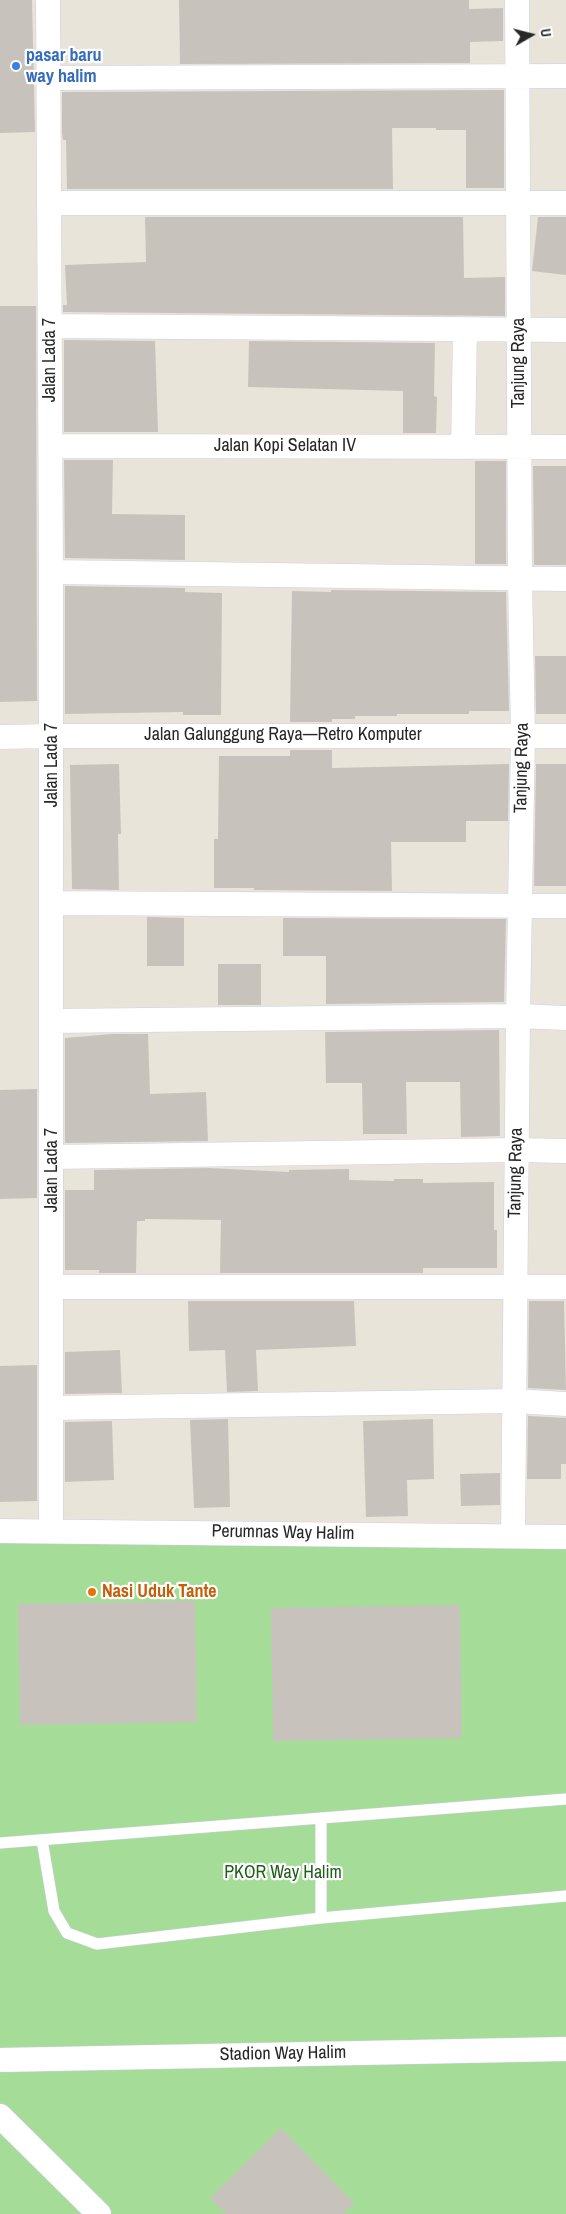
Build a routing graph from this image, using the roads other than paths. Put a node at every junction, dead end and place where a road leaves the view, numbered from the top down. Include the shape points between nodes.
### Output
1 (48, 0) edge
2 (517, 0) edge
3 (518, 76) junction
4 (566, 76) edge
5 (49, 78) junction
6 (518, 202) junction
7 (49, 203) junction
8 (566, 203) edge
9 (50, 326) junction
10 (465, 330) junction
11 (566, 330) edge
12 (518, 331) junction
13 (51, 446) junction
14 (463, 447) junction
15 (519, 447) junction
16 (566, 447) edge
17 (51, 572) junction
18 (566, 579) edge
19 (520, 580) junction
20 (523, 735) junction
21 (52, 736) junction
22 (566, 736) edge
23 (0, 737) edge
24 (52, 903) junction
25 (520, 906) junction
26 (566, 906) edge
27 (518, 1016) junction
28 (566, 1018) edge
29 (52, 1021) junction
30 (517, 1150) junction
31 (566, 1151) edge
32 (52, 1158) junction
33 (515, 1286) junction
34 (52, 1287) junction
35 (566, 1287) edge
36 (514, 1401) junction
37 (566, 1404) edge
38 (52, 1408) junction
39 (0, 1531) edge
40 (51, 1531) junction
41 (513, 1536) junction
42 (566, 1537) edge
43 (566, 1799) edge
44 (321, 1818) junction
45 (42, 1840) junction
46 (0, 1843) edge
47 (566, 1896) edge
48 (322, 1918) junction
49 (566, 2049) edge
50 (0, 2060) edge
51 (0, 2116) edge
52 (98, 2214) edge

1 - 5 street, Jalan Lada 7
2 - 3 street, Tanjung Raya
3 - 4 street
3 - 5 street
3 - 6 street, Tanjung Raya
5 - 7 street, Jalan Lada 7
6 - 7 street
6 - 8 street
6 - 12 street, Tanjung Raya
7 - 9 street, Jalan Lada 7
9 - 10 street
9 - 13 street, Jalan Lada 7
10 - 12 street
10 - 14 street
11 - 12 street
12 - 15 street, Tanjung Raya
13 - 14 street, Jalan Kopi Selatan IV
13 - 17 street, Jalan Lada 7
14 - 15 street, Jalan Kopi Selatan IV
15 - 16 street, Jalan Kopi Selatan IV
15 - 19 street, Tanjung Raya
17 - 19 street
17 - 21 street, Jalan Lada 7
18 - 19 street
19 - 20 street, Tanjung Raya
20 - 21 street, Jalan Galunggung Raya—Retro Komputer
20 - 22 street, Jalan Galunggung Raya—Retro Komputer
20 - 25 street, Tanjung Raya
21 - 23 street, Jalan Galunggung Raya—Retro Komputer
21 - 24 street, Jalan Lada 7
24 - 25 street
24 - 29 street, Jalan Lada 7
25 - 26 street
25 - 27 street, Tanjung Raya
27 - 28 street
27 - 29 street
27 - 30 street, Tanjung Raya
29 - 32 street, Jalan Lada 7
30 - 31 street
30 - 32 street
30 - 33 street, Tanjung Raya
32 - 34 street, Jalan Lada 7
33 - 34 street
33 - 35 street
33 - 36 street, Tanjung Raya
34 - 38 street, Jalan Lada 7
36 - 37 street
36 - 38 street
36 - 41 street, Tanjung Raya
38 - 40 street, Jalan Lada 7
39 - 40 street, Perumnas Way Halim
40 - 41 street, Perumnas Way Halim
41 - 42 street, Perumnas Way Halim
43 - 44 lane
44 - 45 lane
44 - 48 lane
45 - 46 lane
45 - 48 lane via 54,1911 67,1933 97,1944
47 - 48 lane
49 - 50 street, Stadion Way Halim
51 - 52 street

